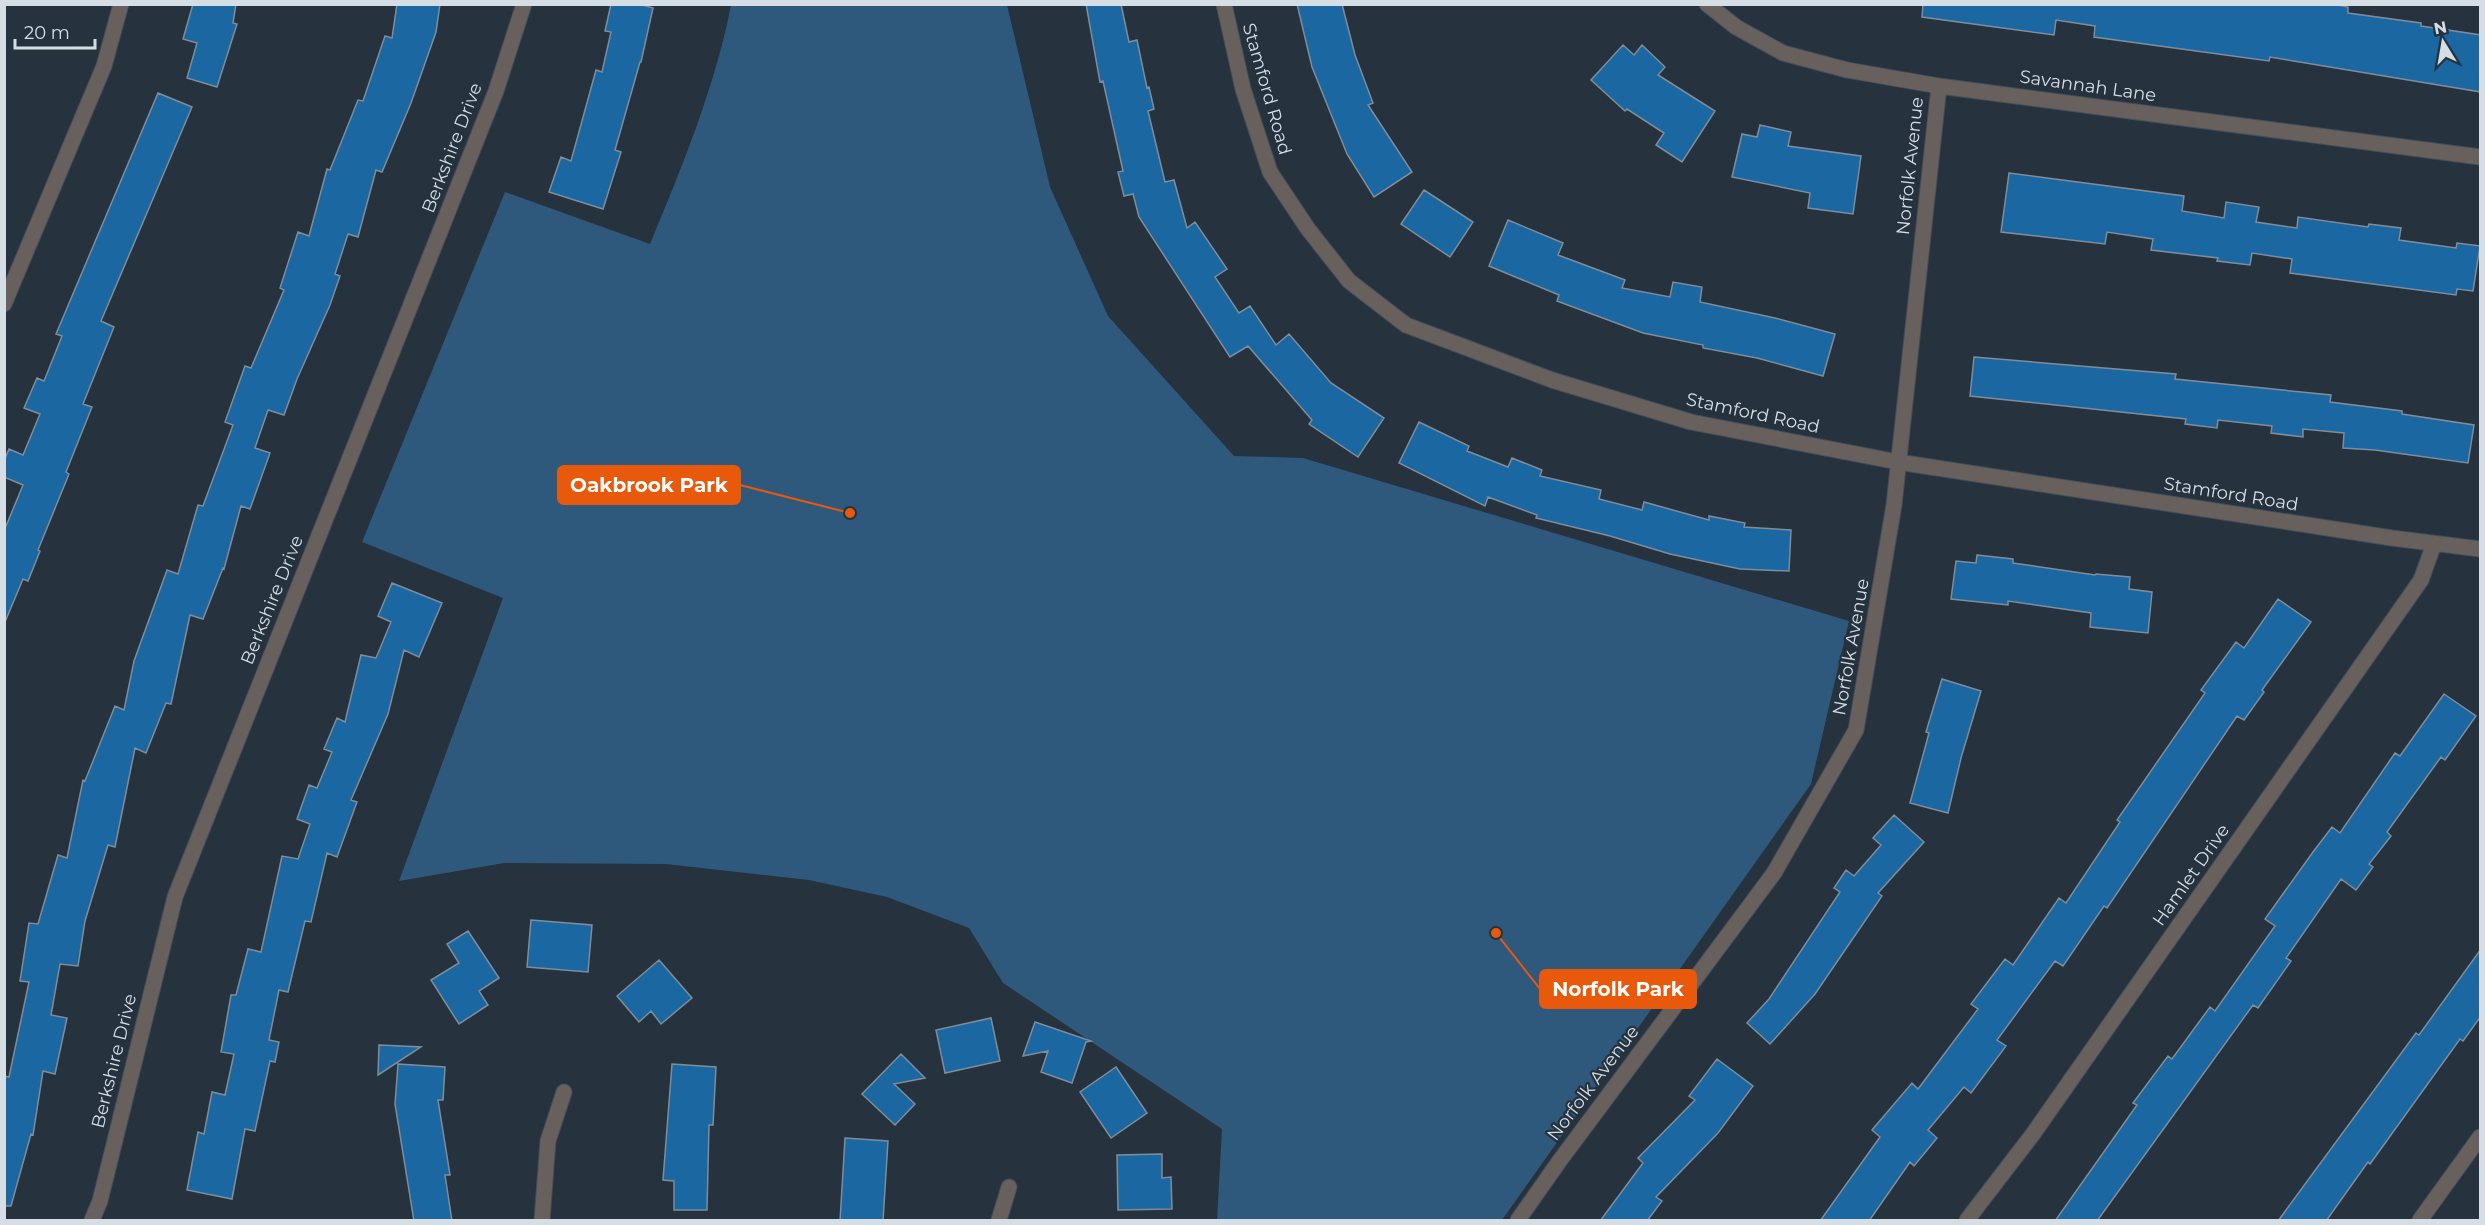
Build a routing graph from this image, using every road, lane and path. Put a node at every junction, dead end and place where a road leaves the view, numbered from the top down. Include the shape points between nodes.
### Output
1 (121, 4) edge
2 (524, 4) edge
3 (1224, 4) edge
4 (1707, 4) edge
5 (1939, 86) junction
6 (2481, 157) edge
7 (4, 304) edge
8 (1898, 462) junction
9 (2434, 544) junction
10 (2481, 549) edge
11 (564, 1092) dead end
12 (2481, 1137) edge
13 (1009, 1187) dead end
14 (92, 1221) edge
15 (542, 1221) edge
16 (999, 1221) edge
17 (1518, 1221) edge
18 (1966, 1221) edge
19 (2420, 1221) edge

1 - 7 street via 104,66
2 - 14 street, Berkshire Drive via 496,90 175,897
3 - 8 street, Stamford Road via 1243,89 1270,172 1349,281 1406,325 1552,380 1691,422
4 - 5 street, Savannah Lane via 1736,27 1783,53 1848,70
5 - 6 street, Savannah Lane
5 - 8 street, Norfolk Avenue
8 - 9 street, Stamford Road
8 - 17 street, Norfolk Avenue via 1856,730 1774,873
9 - 10 street, Stamford Road
9 - 18 street, Hamlet Drive via 2421,580 2033,1134
11 - 15 street via 548,1141
12 - 19 street
13 - 16 street

